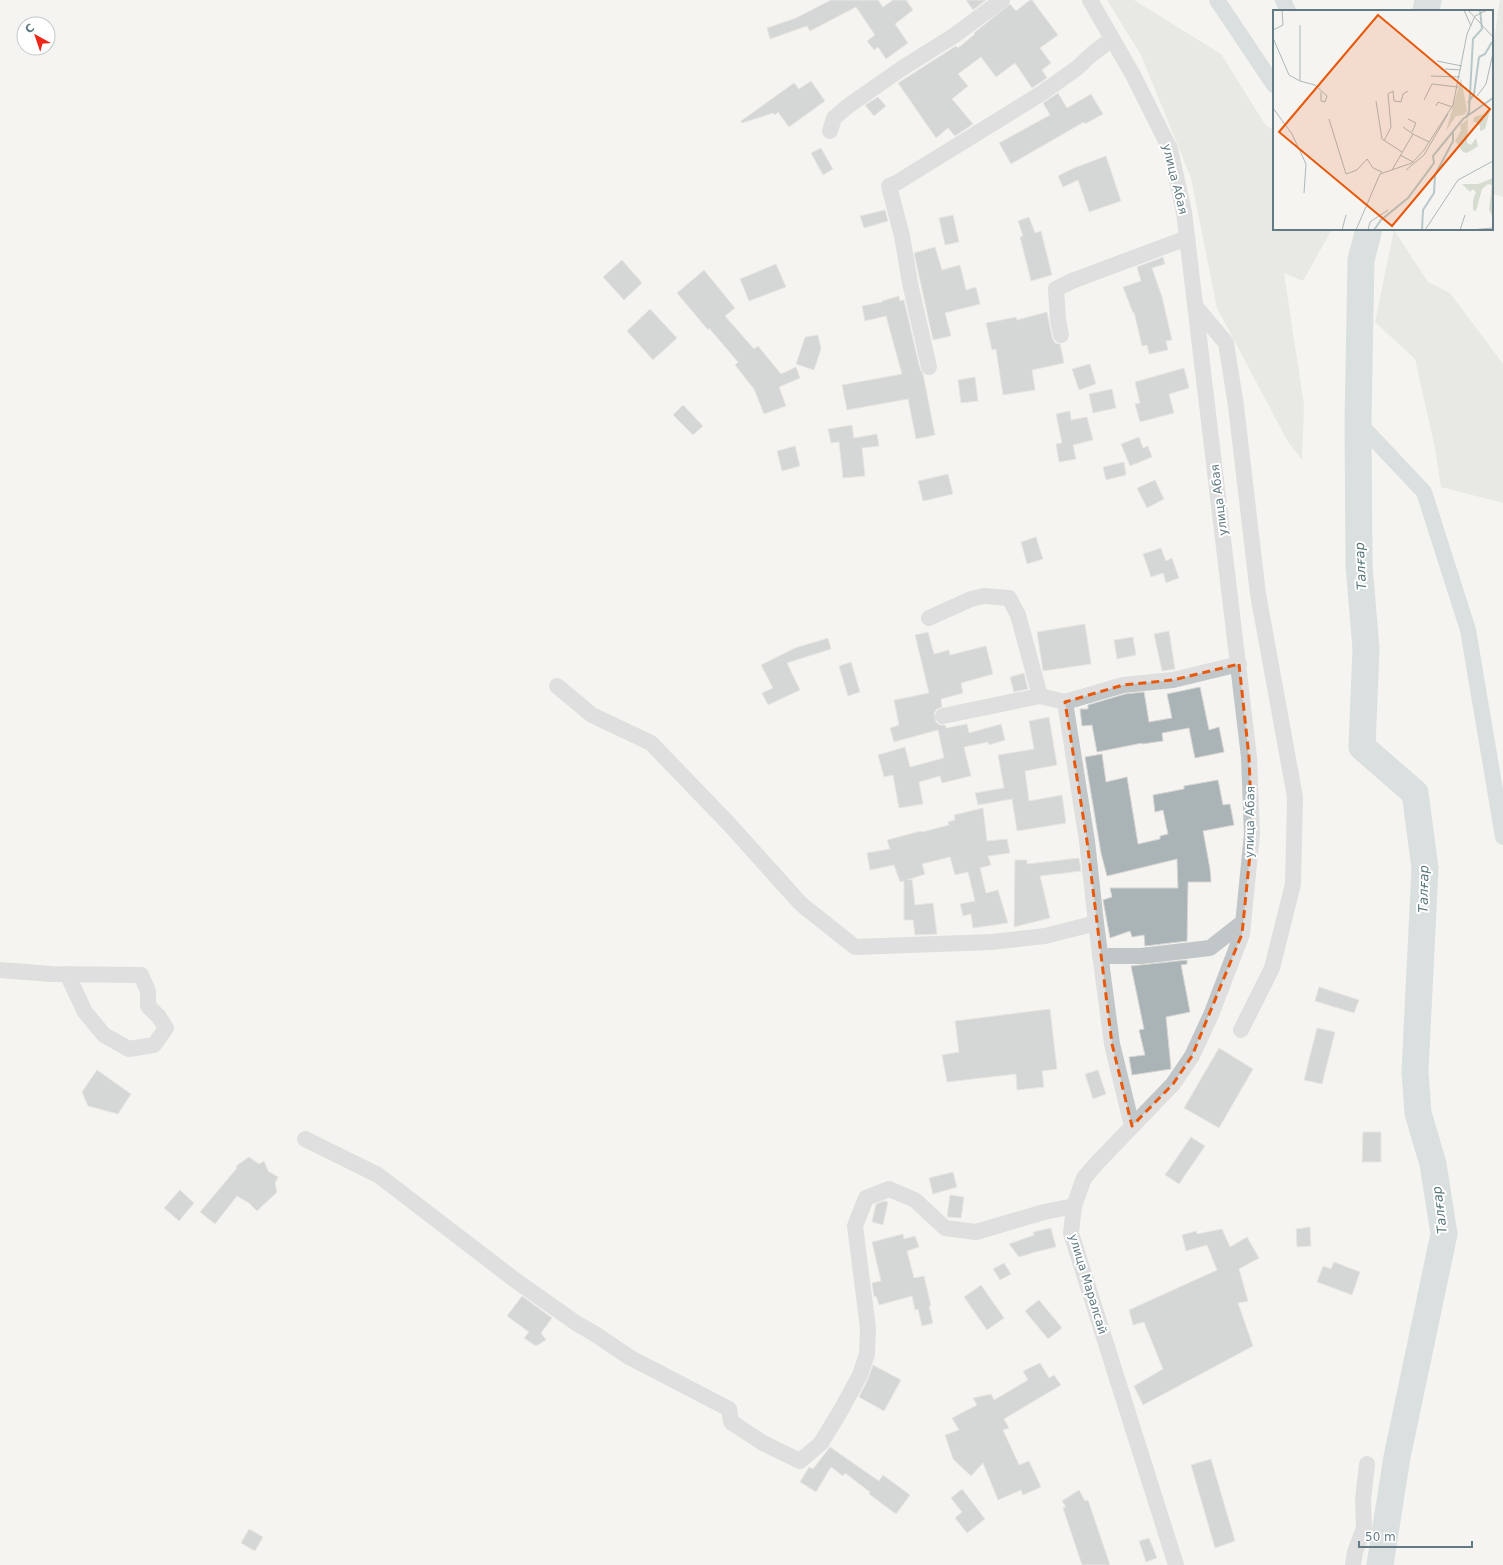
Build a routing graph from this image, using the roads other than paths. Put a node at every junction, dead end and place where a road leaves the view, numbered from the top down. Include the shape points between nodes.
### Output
1 (1002, 0) edge
2 (1090, 0) edge
3 (1112, 39) junction
4 (830, 131) dead end
5 (1187, 238) junction
6 (1195, 306) junction
7 (1061, 336) dead end
8 (929, 367) dead end
9 (929, 618) dead end
10 (1239, 664) junction
11 (557, 686) dead end
12 (1040, 696) junction
13 (1065, 702) junction
14 (943, 716) dead end
15 (1243, 922) junction
16 (1096, 923) junction
17 (1100, 956) junction
18 (0, 970) edge
19 (66, 974) junction
20 (1211, 1015) joint
21 (1242, 1030) dead end
22 (1132, 1126) junction
23 (305, 1139) dead end
24 (1074, 1206) junction
25 (1367, 1464) dead end
26 (1176, 1565) edge
27 (1353, 1565) edge

1 - 4 street via 955,35 900,69 848,106 834,118
2 - 3 street, улица Абая
3 - 5 street, улица Абая via 1170,149
3 - 8 street via 1042,93 889,186
5 - 6 street, улица Абая
5 - 7 street via 1056,289
6 - 10 street, улица Абая
6 - 21 street via 1226,343 1258,594 1294,797 1293,884 1272,968
9 - 12 street via 971,599 984,596 1009,598 1018,615
10 - 13 street via 1173,680 1123,685
10 - 15 street, улица Абая via 1249,757 1252,834
11 - 16 street via 592,715 650,743 729,824 801,904 855,947 991,942 1045,936
12 - 13 street
12 - 14 street
13 - 16 street via 1087,841
15 - 17 street via 1210,948 1140,956
15 - 20 street, улица Абая via 1242,934
16 - 17 street
17 - 22 street via 1112,1044
18 - 19 street
19 - 19 street via 141,975 148,991 148,1006 160,1017 166,1028 154,1045 129,1049 104,1035 85,1012
20 - 22 street, улица Маралсай via 1188,1062 1173,1084
22 - 24 street, улица Маралсай via 1084,1178
23 - 24 street via 378,1175 515,1280 576,1323 629,1357 729,1409 732,1422 763,1444 800,1461 821,1443 860,1375 867,1354 868,1328 855,1226 866,1198 889,1189 914,1200 945,1228 976,1232
24 - 26 street, улица Маралсай via 1071,1233
25 - 27 street via 1363,1500 1364,1528

